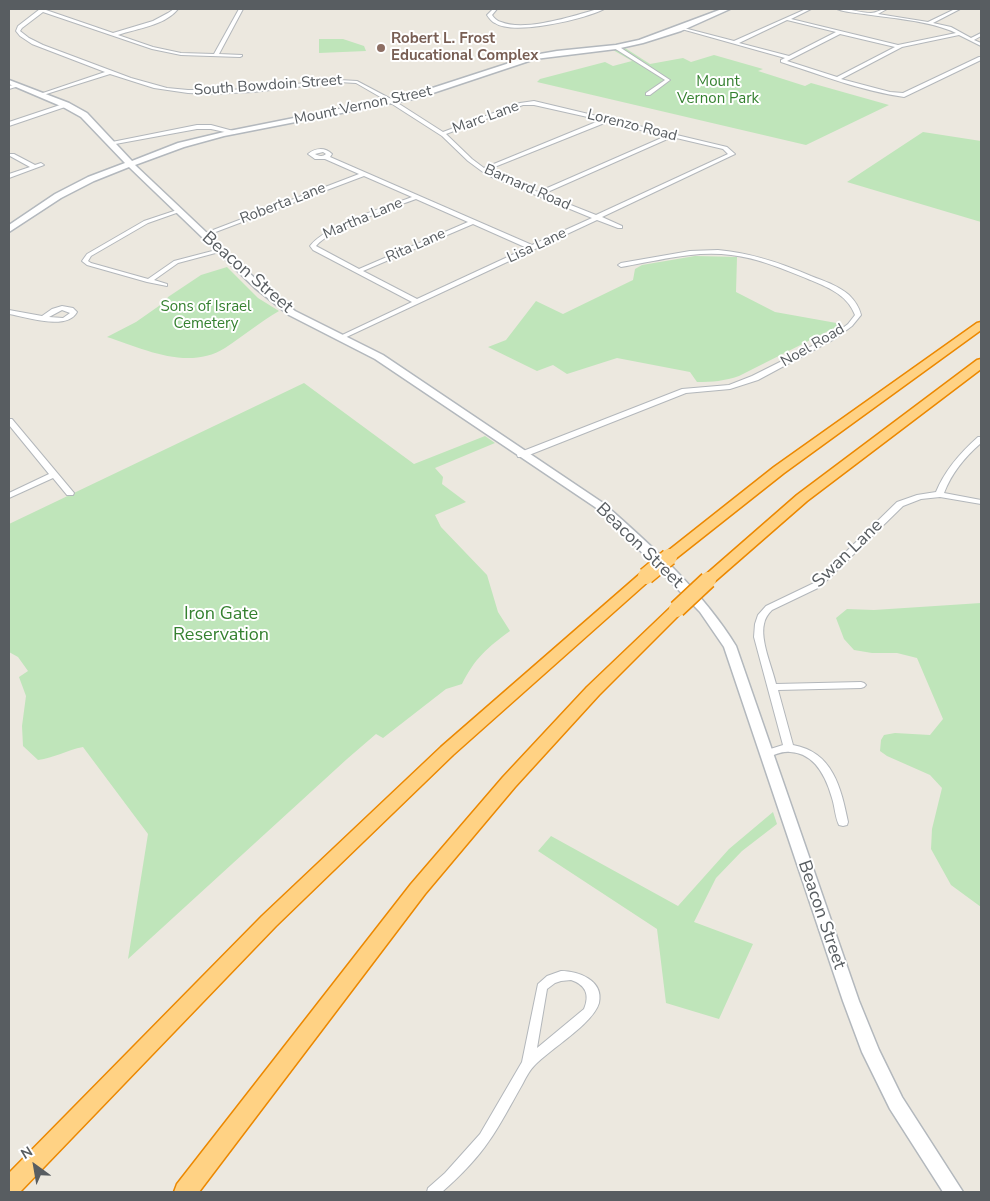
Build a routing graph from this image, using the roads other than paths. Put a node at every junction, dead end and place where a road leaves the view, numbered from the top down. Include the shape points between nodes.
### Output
1 (176, 9) edge
2 (241, 9) edge
3 (496, 9) edge
4 (602, 9) edge
5 (726, 9) edge
6 (809, 9) edge
7 (839, 9) edge
8 (886, 9) edge
9 (958, 9) edge
10 (43, 10) edge
11 (872, 15) junction
12 (787, 19) junction
13 (929, 23) junction
14 (680, 28) junction
15 (840, 32) junction
16 (959, 34) junction
17 (981, 34) edge
18 (112, 35) junction
19 (970, 40) junction
20 (734, 43) junction
21 (981, 45) edge
22 (616, 47) junction
23 (899, 47) junction
24 (216, 56) junction
25 (240, 56) dead end
26 (787, 57) junction
27 (981, 58) edge
28 (111, 72) junction
29 (837, 78) junction
30 (355, 81) joint
31 (9, 82) edge
32 (18, 85) junction
33 (9, 88) edge
34 (648, 94) dead end
35 (42, 95) junction
36 (391, 101) junction
37 (530, 102) joint
38 (66, 105) junction
39 (608, 120) junction
40 (9, 124) edge
41 (234, 132) junction
42 (442, 134) junction
43 (672, 135) junction
44 (110, 143) junction
45 (732, 152) joint
46 (12, 155) dead end
47 (326, 157) dead end
48 (130, 164) junction
49 (38, 166) joint
50 (483, 170) junction
51 (364, 174) junction
52 (9, 176) edge
53 (538, 194) junction
54 (416, 197) junction
55 (179, 212) junction
56 (598, 218) junction
57 (472, 222) junction
58 (620, 227) dead end
59 (9, 229) edge
60 (203, 235) junction
61 (533, 248) junction
62 (220, 251) junction
63 (621, 265) dead end
64 (359, 271) junction
65 (149, 281) junction
66 (165, 285) dead end
67 (418, 302) junction
68 (9, 312) edge
69 (44, 318) dead end
70 (981, 325) edge
71 (340, 338) junction
72 (981, 363) edge
73 (9, 421) edge
74 (981, 439) edge
75 (521, 455) junction
76 (55, 474) junction
77 (70, 493) dead end
78 (939, 494) junction
79 (9, 496) edge
80 (981, 502) edge
81 (861, 685) dead end
82 (773, 687) junction
83 (789, 748) junction
84 (768, 754) junction
85 (843, 822) dead end
86 (528, 1063) junction
87 (9, 1188) edge
88 (185, 1192) edge
89 (433, 1192) edge
90 (954, 1192) edge

1 - 18 street via 156,21
2 - 24 street
3 - 4 street via 489,15 492,20 523,26 545,24
5 - 14 main road, Mount Vernon Street
6 - 12 street
7 - 11 street
8 - 11 street
9 - 13 street
10 - 18 street
10 - 28 street, South Bowdoin Street via 20,27 18,31 22,36
11 - 13 street
12 - 15 street
12 - 20 street
13 - 16 street
14 - 20 street
14 - 22 main road, Mount Vernon Street via 642,42
15 - 23 street
15 - 26 street
16 - 19 street
16 - 23 street
17 - 19 street
18 - 24 street via 168,52
19 - 21 street
20 - 26 street
22 - 34 street via 668,80
22 - 36 main road, Mount Vernon Street via 537,56 443,88
23 - 29 street
24 - 25 street
26 - 29 street via 784,62
27 - 29 street via 904,95
28 - 30 street, South Bowdoin Street via 153,86 204,92
28 - 35 street
30 - 36 street, Barnard Road
31 - 32 main road, Beacon Street
32 - 33 street
32 - 35 main road, Beacon Street
35 - 38 main road, Beacon Street
36 - 41 main road, Mount Vernon Street
36 - 42 street, Barnard Road
37 - 39 street, Lorenzo Road
37 - 42 street, Marc Lane
38 - 40 street
38 - 44 main road, Beacon Street via 84,116
39 - 43 street, Lorenzo Road
39 - 50 street
41 - 44 street via 197,127
41 - 48 main road, Mount Vernon Street via 192,141
42 - 50 street, Barnard Road
43 - 45 street, Lorenzo Road
43 - 53 street
44 - 48 main road, Beacon Street
45 - 56 street, Lisa Lane via 729,157
46 - 49 street
47 - 51 street
48 - 55 main road, Beacon Street
48 - 59 main road, Mount Vernon Street via 58,196
49 - 52 street
50 - 53 street, Barnard Road
51 - 54 street
51 - 60 street, Roberta Lane
53 - 56 street, Barnard Road
54 - 57 street
54 - 64 street, Martha Lane via 331,231 313,243 315,249
55 - 60 main road, Beacon Street
55 - 65 street via 146,222 85,259 89,264
56 - 58 street, Barnard Road
56 - 61 street, Lisa Lane
57 - 61 street
57 - 64 street, Rita Lane
60 - 62 main road, Beacon Street
61 - 67 street, Lisa Lane
62 - 65 street via 176,262
62 - 71 main road, Beacon Street via 292,313
63 - 75 street, Noel Road via 710,252 752,256 842,293 852,300 858,316 834,337 755,378 730,386 679,393
64 - 67 street, Martha Lane
65 - 66 street
67 - 71 street, Lisa Lane
68 - 69 street
70 - 87 highway, bridge via 779,470 669,557 447,751 269,921
71 - 75 main road, Beacon Street via 420,383
72 - 88 highway, bridge via 802,498 708,580 573,712 508,782 418,889
73 - 76 street
74 - 78 street via 956,462
75 - 84 main road, Beacon Street via 599,505 713,619 730,646
76 - 77 street
76 - 79 street
78 - 80 street, Swan Lane
78 - 82 street, Swan Lane via 912,498 900,504 807,593 767,607 758,628
81 - 82 street
82 - 83 street, Swan Lane
83 - 84 street
83 - 85 street via 806,751 816,757 837,794
84 - 90 main road, Beacon Street via 847,991 871,1052 896,1103
86 - 86 street via 591,1008 592,993 583,980 560,975 542,987
86 - 89 street via 484,1138

